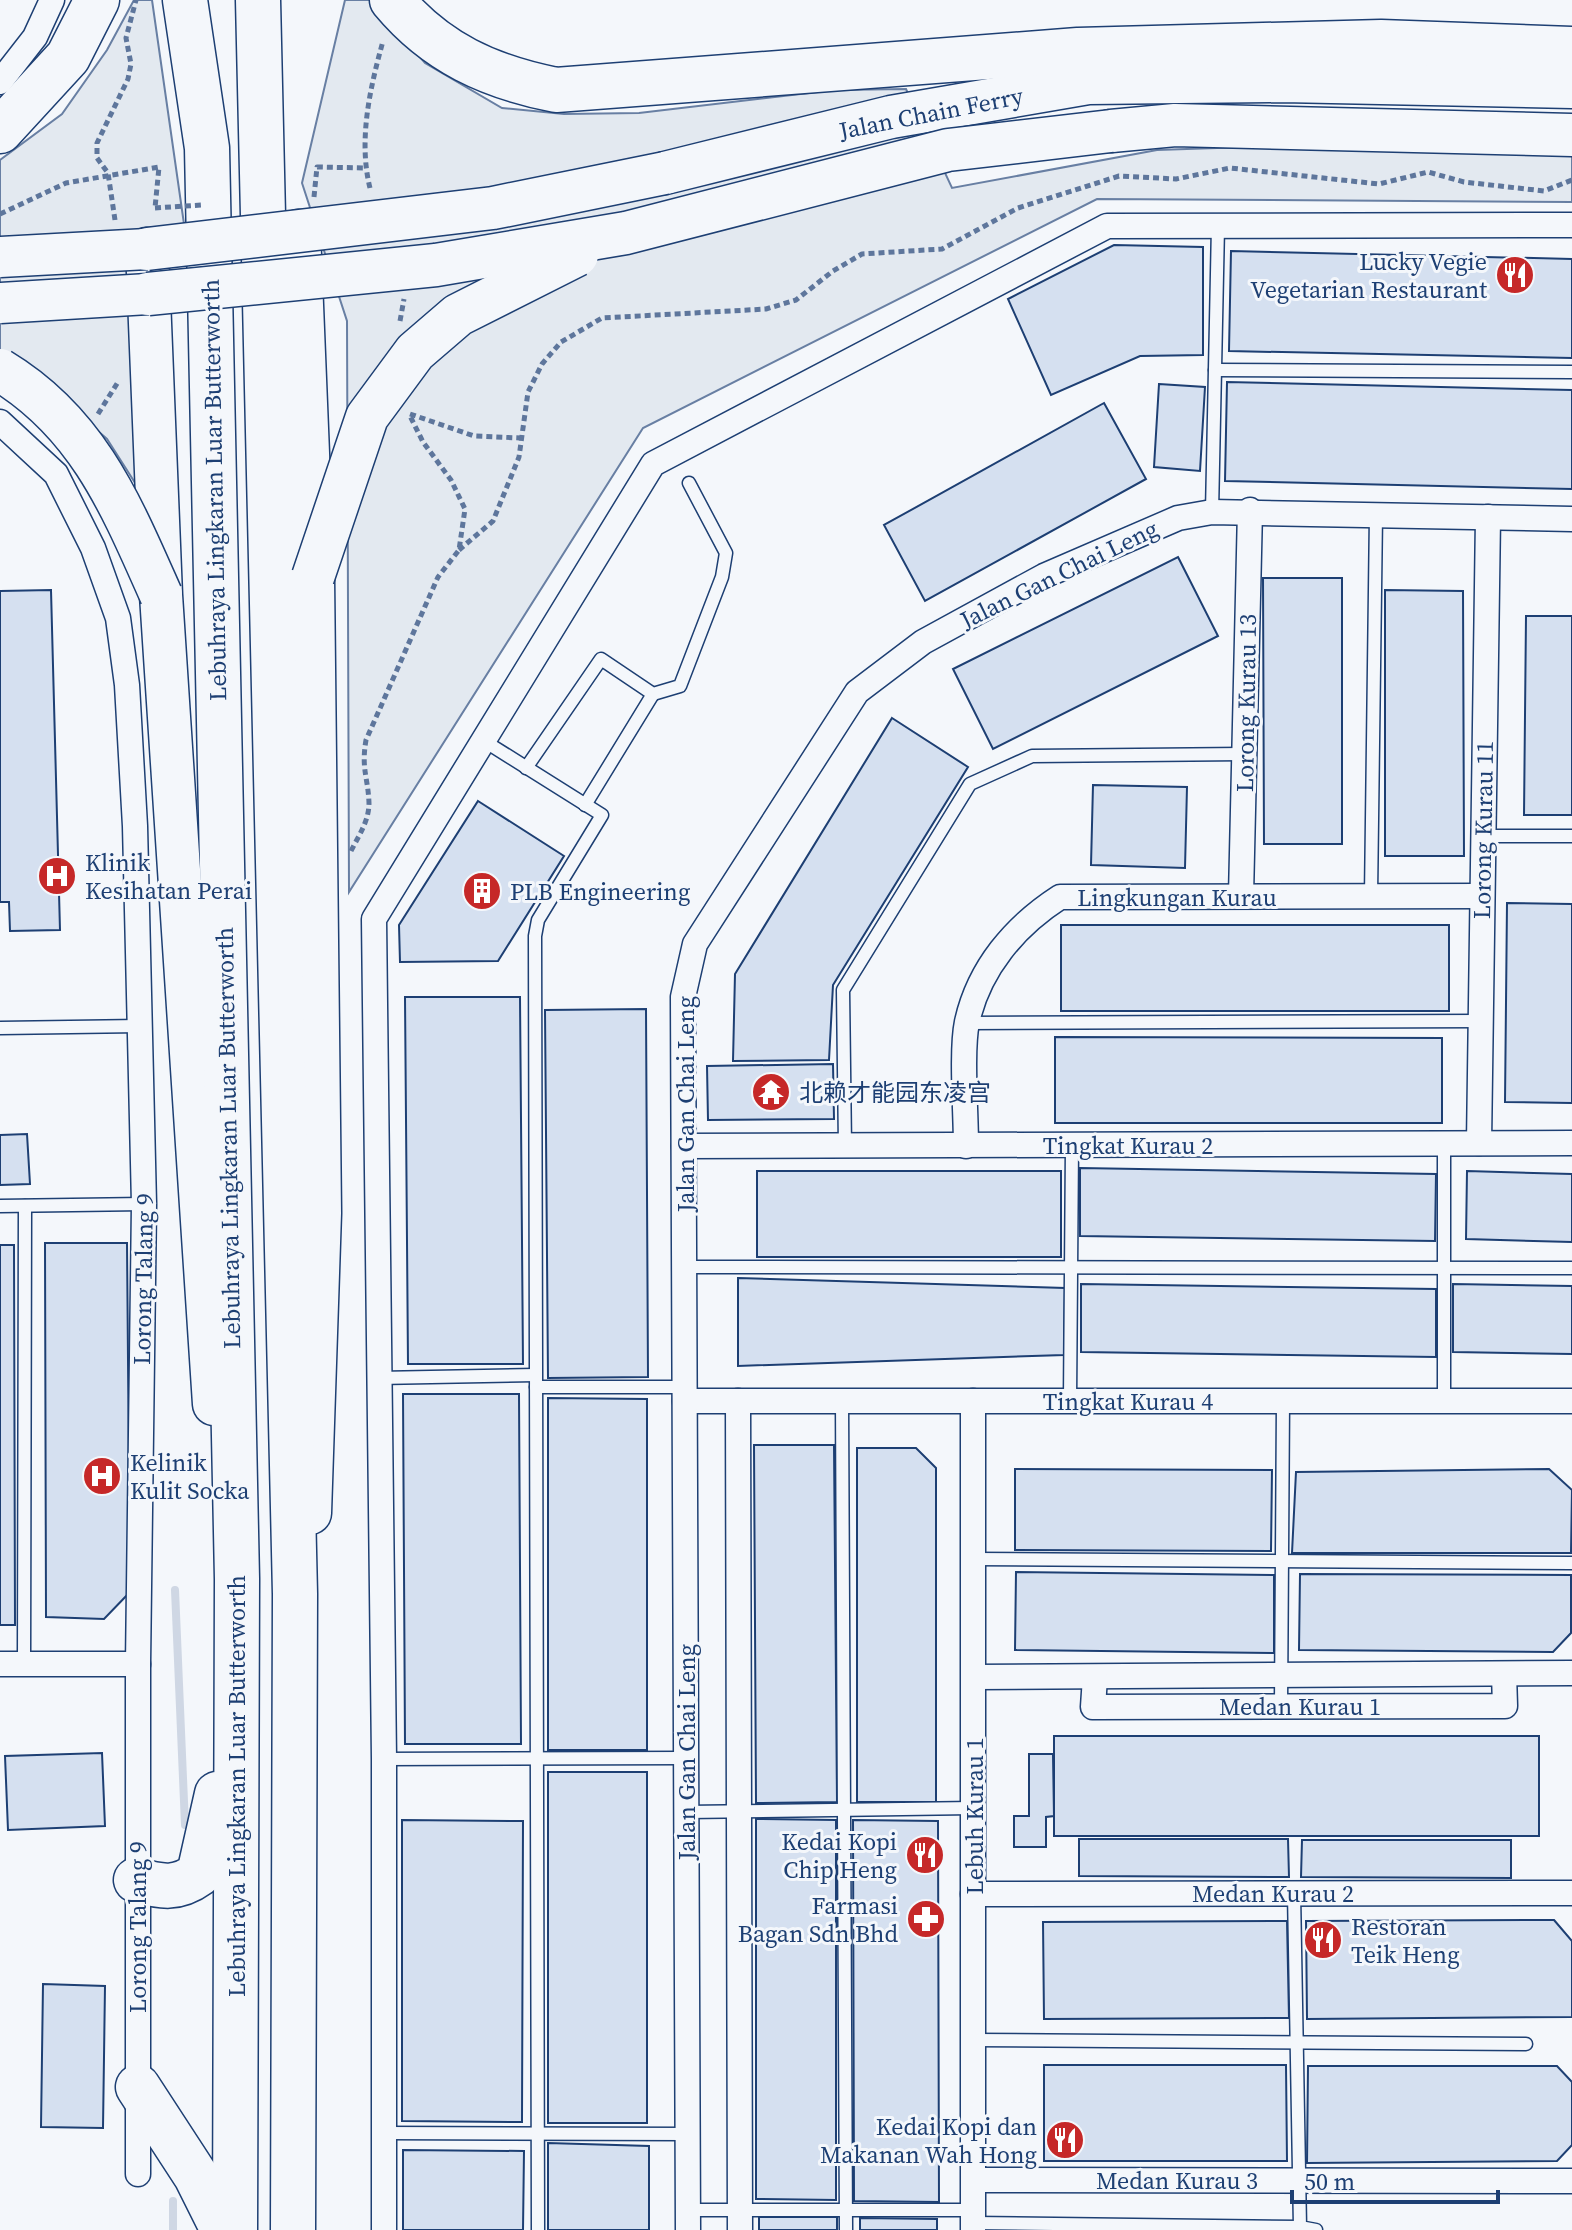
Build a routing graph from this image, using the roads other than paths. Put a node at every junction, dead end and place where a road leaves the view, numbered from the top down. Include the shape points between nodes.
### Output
1 (52, 0) edge
2 (97, 0) edge
3 (185, 0) edge
4 (258, 0) edge
5 (395, 4) edge
6 (1572, 49) edge
7 (0, 82) edge
8 (1572, 87) edge
9 (0, 131) edge
10 (1572, 135) edge
11 (306, 215) junction
12 (1572, 225) edge
13 (1218, 226) junction
14 (626, 233) junction
15 (147, 249) junction
16 (0, 257) edge
17 (301, 277) junction
18 (148, 294) junction
19 (0, 303) edge
20 (0, 370) edge
21 (1215, 370) junction
22 (1572, 372) edge
23 (0, 422) edge
24 (689, 483) dead end
25 (1250, 510) junction
26 (1212, 512) junction
27 (1376, 514) junction
28 (1488, 517) junction
29 (1572, 519) edge
30 (313, 577) junction
31 (161, 595) junction
32 (653, 694) junction
33 (481, 739) junction
34 (1244, 754) junction
35 (526, 768) junction
36 (585, 805) junction
37 (1484, 836) junction
38 (1572, 836) edge
39 (1241, 896) junction
40 (1371, 896) junction
41 (1482, 896) junction
42 (1481, 1021) junction
43 (967, 1023) junction
44 (140, 1026) junction
45 (0, 1028) edge
46 (1444, 1143) junction
47 (1479, 1143) junction
48 (1572, 1143) edge
49 (1072, 1145) junction
50 (684, 1146) junction
51 (845, 1146) junction
52 (966, 1146) junction
53 (144, 1204) junction
54 (0, 1206) edge
55 (25, 1206) junction
56 (684, 1267) junction
57 (1444, 1268) junction
58 (1572, 1268) edge
59 (1071, 1269) junction
60 (378, 1378) junction
61 (536, 1381) junction
62 (685, 1394) junction
63 (738, 1401) junction
64 (842, 1401) junction
65 (973, 1401) junction
66 (1070, 1401) junction
67 (1283, 1401) junction
68 (1444, 1401) junction
69 (1572, 1401) edge
70 (973, 1559) junction
71 (1282, 1561) junction
72 (1572, 1563) edge
73 (237, 1579) junction
74 (295, 1594) junction
75 (12, 1664) edge
76 (138, 1664) junction
77 (1572, 1673) edge
78 (1504, 1674) junction
79 (1281, 1675) junction
80 (975, 1677) junction
81 (1095, 1677) junction
82 (1281, 1706) junction
83 (235, 1712) junction
84 (686, 1758) junction
85 (384, 1759) junction
86 (537, 1759) junction
87 (973, 1808) junction
88 (844, 1810) junction
89 (739, 1811) junction
90 (687, 1812) junction
91 (136, 1880) junction
92 (1294, 1893) junction
93 (1572, 1893) edge
94 (973, 1894) junction
95 (973, 2040) junction
96 (1296, 2042) junction
97 (1526, 2044) dead end
98 (138, 2087) junction
99 (385, 2133) junction
100 (538, 2134) junction
101 (688, 2134) junction
102 (138, 2174) dead end
103 (974, 2180) junction
104 (1298, 2180) junction
105 (1572, 2181) edge
106 (846, 2210) junction
107 (688, 2220) edge
108 (740, 2220) edge
109 (973, 2221) edge
110 (1300, 2227) junction
111 (1231, 2228) edge
112 (223, 2230) edge
113 (235, 2230) edge
114 (293, 2230) edge
115 (384, 2230) edge
116 (538, 2230) edge
117 (846, 2230) edge
118 (1316, 2230) edge

1 - 7 street via 35,37
2 - 9 highway via 68,57
3 - 73 highway, Lebuhraya Lingkaran Luar Butterworth via 207,148
4 - 74 highway
5 - 6 highway via 447,51 510,80 556,90 1078,50 1381,42
8 - 11 highway, Jalan Chain Ferry, bridge via 1088,83 891,117 665,173 493,208
10 - 14 highway, Jalan Chain Ferry, bridge via 1175,125 1111,131 948,150
11 - 15 highway, Jalan Chain Ferry, bridge
11 - 17 highway
12 - 13 street
13 - 21 lane
13 - 33 street via 1107,226 653,464
14 - 17 highway, Jalan Chain Ferry, bridge via 436,265
14 - 30 highway, bridge via 458,315 415,352 367,417
15 - 16 main road, bridge
15 - 18 highway
17 - 18 highway, Jalan Chain Ferry, bridge
17 - 30 highway, bridge
18 - 19 main road, bridge
18 - 31 highway, bridge
20 - 31 highway, bridge via 65,420 115,494
21 - 22 lane
21 - 26 lane
23 - 44 street, Lorong Talang 9 via 56,474 93,548 118,618 129,716
24 - 32 lane via 726,553 722,577 680,686
25 - 26 street, Jalan Gan Chai Leng
25 - 27 street, Jalan Gan Chai Leng
25 - 34 street, Lorong Kurau 13
26 - 50 street, Jalan Gan Chai Leng via 1178,518 1044,576 923,642 857,692 695,944 683,997
27 - 28 street, Jalan Gan Chai Leng
27 - 40 lane
28 - 29 street, Jalan Gan Chai Leng
28 - 37 street, Lorong Kurau 11
30 - 74 highway via 320,1213 313,1496
31 - 73 highway via 218,1497
32 - 35 lane via 601,659
32 - 36 lane
33 - 35 lane
33 - 60 street via 374,919
34 - 39 street, Lorong Kurau 13
34 - 51 lane via 1032,756 970,784 843,990
35 - 36 lane
36 - 61 lane via 602,815 538,920 535,936
37 - 38 lane
37 - 41 street, Lorong Kurau 11
39 - 40 street, Lingkungan Kurau
39 - 43 street, Lingkungan Kurau via 1060,897 1027,919 989,965
40 - 41 street, Lingkungan Kurau
41 - 42 street, Lorong Kurau 11
42 - 43 lane
42 - 47 street, Lorong Kurau 11
43 - 52 street, Lingkungan Kurau
44 - 45 lane
44 - 53 street, Lorong Talang 9
46 - 47 street, Tingkat Kurau 2
46 - 49 street, Tingkat Kurau 2
46 - 57 lane
47 - 48 street, Tingkat Kurau 2
49 - 52 street, Tingkat Kurau 2
49 - 59 lane
50 - 51 street, Tingkat Kurau 2
50 - 56 street, Jalan Gan Chai Leng
51 - 52 street, Tingkat Kurau 2
53 - 55 lane
53 - 76 street, Lorong Talang 9
54 - 55 lane
55 - 75 lane
56 - 59 lane
56 - 62 street, Jalan Gan Chai Leng
57 - 58 lane
57 - 59 lane
57 - 68 lane
59 - 66 lane
60 - 61 lane
60 - 85 street
61 - 62 lane
61 - 86 lane
62 - 63 street, Tingkat Kurau 4
62 - 84 street, Jalan Gan Chai Leng
63 - 64 street, Tingkat Kurau 4
63 - 89 street
64 - 65 street, Tingkat Kurau 4
64 - 88 lane
65 - 66 street, Tingkat Kurau 4
65 - 70 street, Lebuh Kurau 1
66 - 67 street, Tingkat Kurau 4
67 - 68 street, Tingkat Kurau 4
67 - 71 lane
68 - 69 street, Tingkat Kurau 4
70 - 71 lane
70 - 80 street, Lebuh Kurau 1
71 - 72 lane
71 - 79 lane
73 - 83 highway, Lebuhraya Lingkaran Luar Butterworth
74 - 114 highway
75 - 76 street
76 - 91 street, Lorong Talang 9
77 - 78 street, Medan Kurau 1
78 - 79 street, Medan Kurau 1
78 - 82 street, Medan Kurau 1 via 1505,1706
79 - 81 street, Medan Kurau 1
79 - 82 lane
80 - 81 street, Medan Kurau 1
80 - 87 street, Lebuh Kurau 1
81 - 82 street, Medan Kurau 1 via 1093,1707
83 - 91 highway via 199,1874 167,1888
83 - 113 highway, Lebuhraya Lingkaran Luar Butterworth
84 - 86 lane
84 - 90 street, Jalan Gan Chai Leng
85 - 86 lane
85 - 99 street
86 - 100 lane
87 - 88 lane
87 - 94 street, Lebuh Kurau 1
88 - 89 lane
88 - 106 lane
89 - 90 lane
89 - 108 street
90 - 101 street, Jalan Gan Chai Leng
91 - 98 street, Lorong Talang 9
92 - 93 street, Medan Kurau 2
92 - 94 street, Medan Kurau 2
92 - 96 lane
94 - 95 street, Lebuh Kurau 1
95 - 96 lane
95 - 103 street, Lebuh Kurau 1
96 - 97 lane
96 - 104 lane
98 - 102 street, Lorong Talang 9
98 - 112 highway via 196,2176
99 - 100 lane
99 - 115 street
100 - 101 lane
100 - 116 lane
101 - 107 street, Jalan Gan Chai Leng
103 - 104 street, Medan Kurau 3
103 - 109 street, Lebuh Kurau 1
104 - 105 street, Medan Kurau 3
104 - 110 lane
106 - 108 lane
106 - 109 lane
106 - 117 lane
107 - 108 lane
109 - 111 lane
110 - 111 lane
110 - 118 lane

